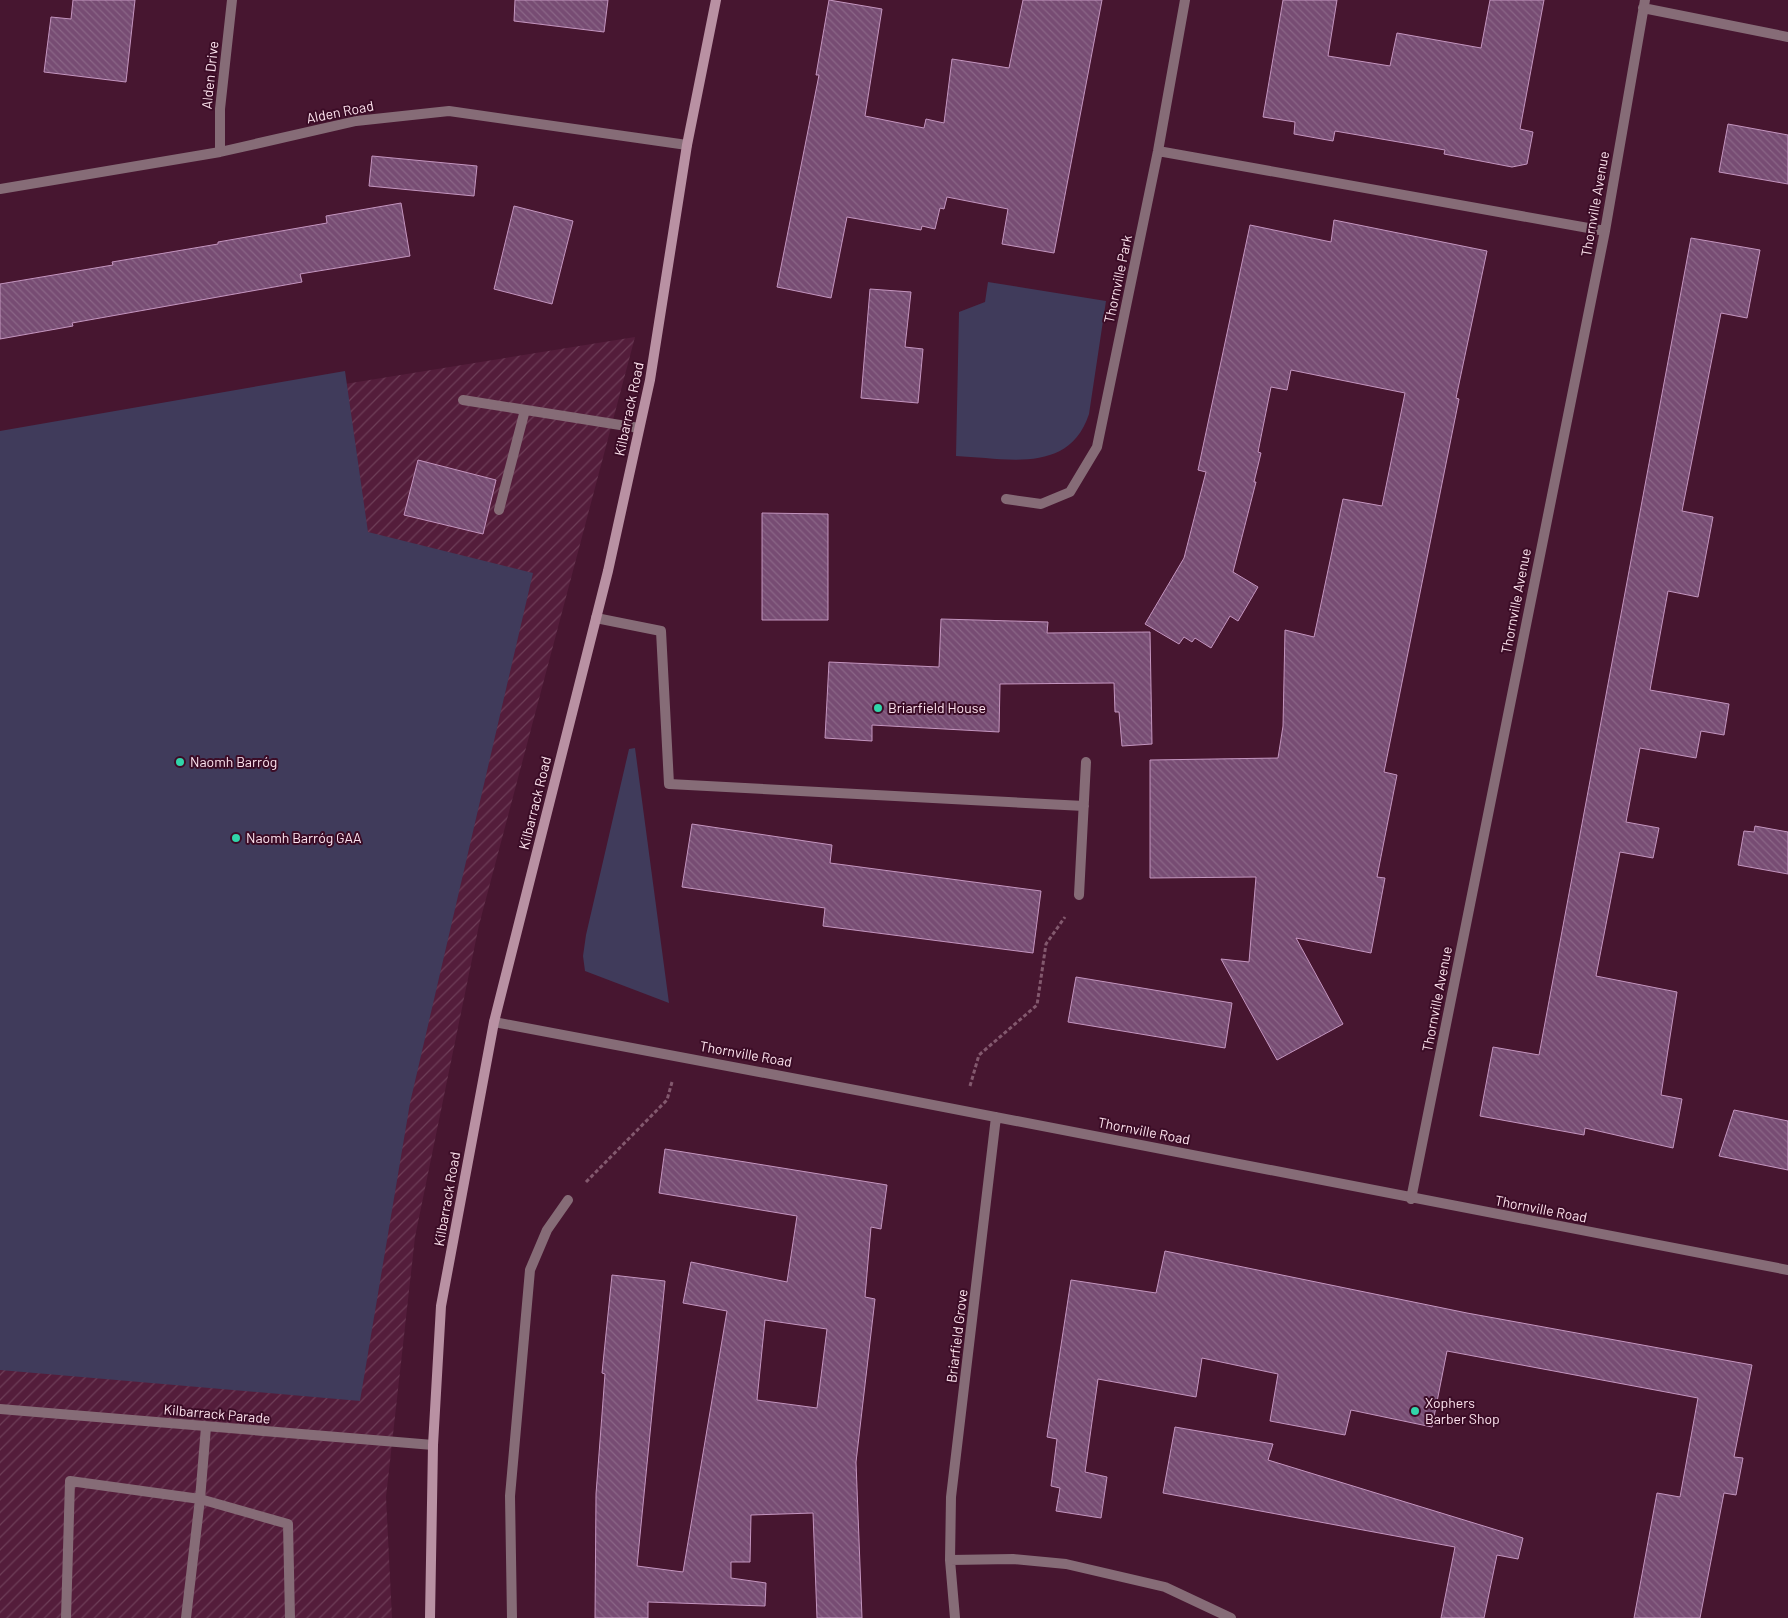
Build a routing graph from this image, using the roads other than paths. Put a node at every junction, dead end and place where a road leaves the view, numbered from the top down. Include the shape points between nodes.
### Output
1 (232, 0) edge
2 (716, 0) edge
3 (1185, 0) edge
4 (1644, 4) edge
5 (1788, 37) edge
6 (686, 145) junction
7 (1158, 151) junction
8 (220, 152) junction
9 (0, 189) edge
10 (1604, 231) junction
11 (463, 400) dead end
12 (525, 410) junction
13 (639, 428) junction
14 (1006, 499) dead end
15 (499, 510) dead end
16 (596, 618) junction
17 (1086, 762) dead end
18 (1084, 806) junction
19 (1079, 895) road end
20 (494, 1022) junction
21 (996, 1117) junction
22 (1411, 1199) junction
23 (568, 1200) road end
24 (1788, 1270) edge
25 (0, 1409) edge
26 (206, 1427) junction
27 (432, 1445) junction
28 (200, 1499) junction
29 (950, 1560) junction
30 (66, 1618) edge
31 (186, 1618) edge
32 (290, 1618) edge
33 (430, 1618) edge
34 (512, 1618) edge
35 (955, 1618) edge
36 (1231, 1618) edge

1 - 8 street, Alden Drive via 220,109
2 - 6 main road, Kilbarrack Road
3 - 7 street, Thornville Park
4 - 5 street
4 - 10 street, Thornville Avenue
6 - 8 street, Alden Road via 450,111 356,121
6 - 13 main road, Kilbarrack Road via 650,380
7 - 10 street
7 - 14 street, Thornville Park via 1097,446 1070,492 1042,504
8 - 9 street, Alden Road
10 - 22 street, Thornville Avenue
11 - 12 street
12 - 13 street
12 - 15 street
13 - 16 main road, Kilbarrack Road
16 - 18 street via 661,631 669,784
16 - 20 main road, Kilbarrack Road
17 - 18 street
18 - 19 street
20 - 21 street, Thornville Road
20 - 27 main road, Kilbarrack Road via 442,1306
21 - 22 street, Thornville Road
21 - 29 street, Briarfield Grove via 951,1497
22 - 24 street, Thornville Road
23 - 34 street via 547,1230 530,1270 510,1496
25 - 26 street, Kilbarrack Parade
26 - 27 street, Kilbarrack Parade
26 - 28 street
27 - 33 main road, Kilbarrack Road
28 - 30 street via 70,1481
28 - 31 street
28 - 32 street via 288,1524
29 - 35 street, Briarfield Grove
29 - 36 street via 1013,1558 1066,1564 1165,1587

